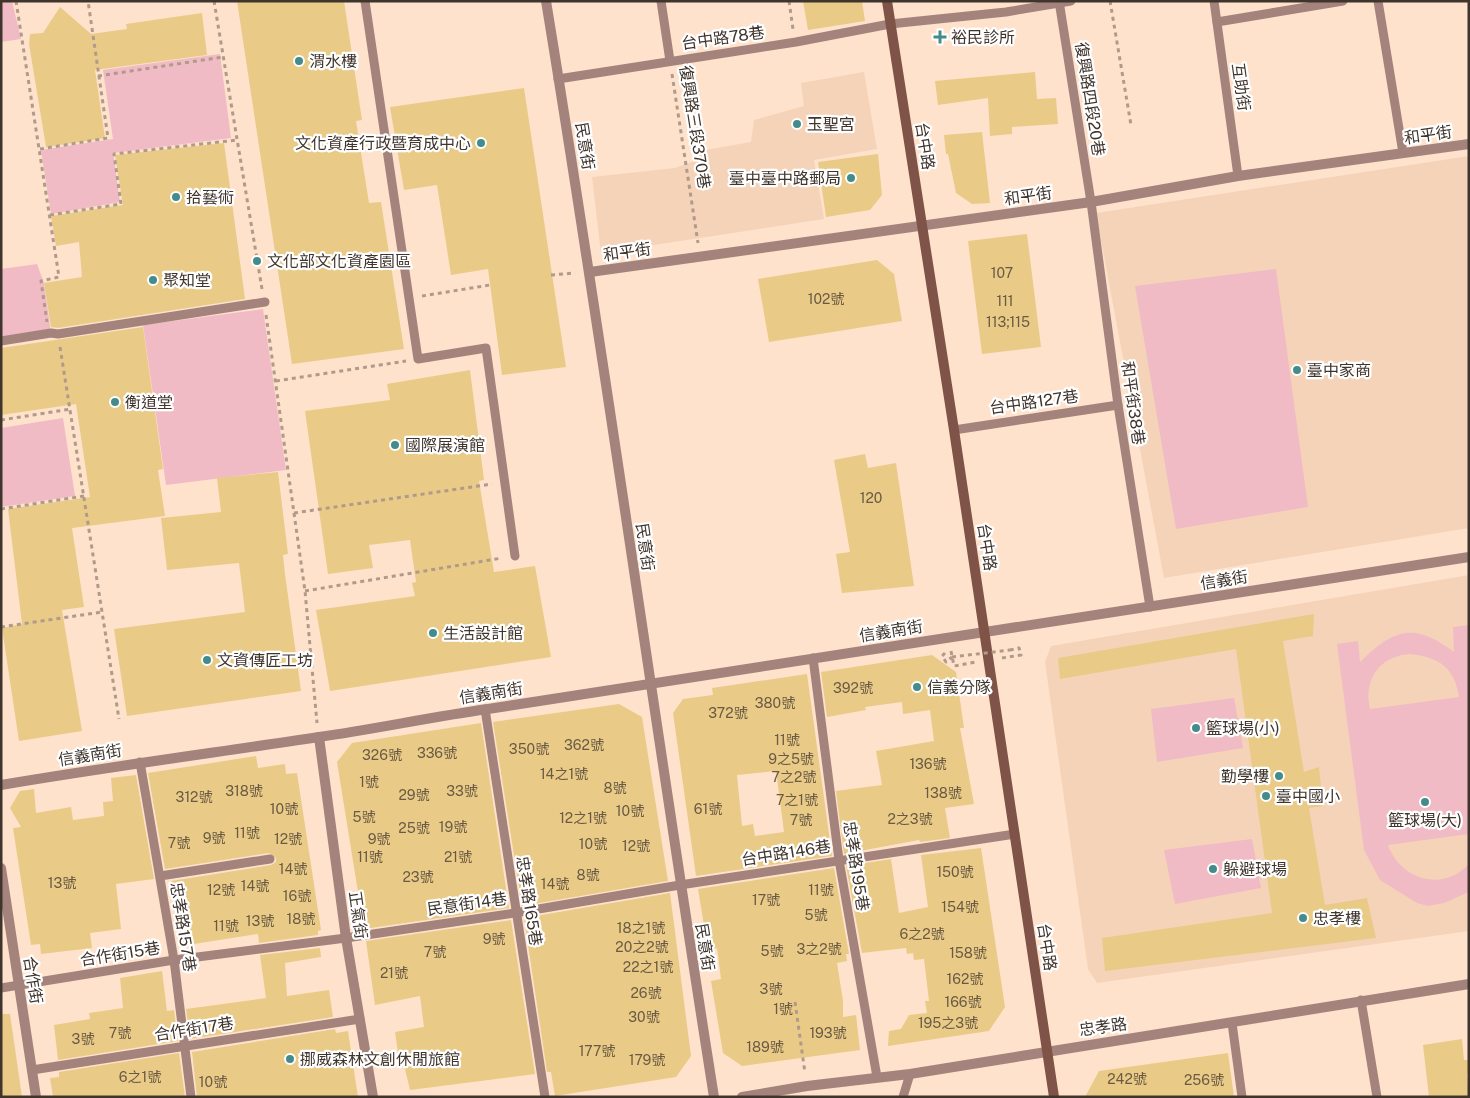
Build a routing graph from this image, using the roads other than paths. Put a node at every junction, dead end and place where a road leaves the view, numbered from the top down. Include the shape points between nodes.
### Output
1 (365, 1) edge
2 (546, 1) edge
3 (661, 1) edge
4 (887, 1) edge
5 (1072, 1) edge
6 (1214, 1) edge
7 (1343, 1) edge
8 (1378, 1) edge
9 (1059, 2) edge
10 (1217, 22) junction
11 (890, 24) junction
12 (670, 61) junction
13 (558, 79) junction
14 (1469, 144) edge
15 (1403, 153) junction
16 (1238, 176) junction
17 (1091, 202) junction
18 (922, 227) junction
19 (590, 272) junction
20 (264, 302) road end
21 (1, 340) edge
22 (1118, 405) junction
23 (954, 430) junction
24 (515, 556) road end
25 (1469, 557) edge
26 (1150, 607) junction
27 (985, 632) junction
28 (813, 658) junction
29 (649, 686) junction
30 (485, 709) junction
31 (319, 737) junction
32 (140, 762) junction
33 (1, 785) edge
34 (1015, 834) junction
35 (270, 859) dead end
36 (839, 860) junction
37 (1, 868) edge
38 (160, 876) junction
39 (680, 885) junction
40 (515, 913) junction
41 (346, 938) junction
42 (174, 960) junction
43 (1469, 984) edge
44 (18, 986) junction
45 (1, 988) edge
46 (1361, 1000) junction
47 (360, 1019) junction
48 (1232, 1023) junction
49 (185, 1045) junction
50 (1048, 1051) junction
51 (32, 1070) junction
52 (910, 1074) junction
53 (876, 1077) junction
54 (36, 1097) edge
55 (191, 1097) edge
56 (373, 1097) edge
57 (545, 1097) edge
58 (714, 1097) edge
59 (742, 1097) edge
60 (903, 1097) edge
61 (1054, 1097) edge
62 (1242, 1097) edge
63 (1377, 1097) edge

1 - 24 lane via 418,359 486,348
2 - 13 street, 民意街
3 - 12 lane, 復興路三段370巷
4 - 11 street, 台中路
5 - 9 lane, 台中路78巷
6 - 10 lane, 互助街
7 - 10 lane
8 - 15 lane
9 - 11 lane, 台中路78巷 via 1006,12
9 - 17 lane, 復興路四段20巷
10 - 16 lane, 互助街
11 - 12 lane, 台中路78巷
11 - 18 street, 台中路
12 - 13 lane, 台中路78巷
13 - 19 street, 民意街
14 - 15 street, 和平街
15 - 16 street, 和平街
16 - 17 street, 和平街
17 - 18 street, 和平街
17 - 22 lane, 和平街38巷
18 - 19 street, 和平街
18 - 23 street, 台中路
19 - 29 street, 民意街
20 - 21 lane
22 - 23 lane, 台中路127巷
22 - 26 lane, 和平街38巷
23 - 27 street, 台中路
25 - 26 street, 信義街
26 - 27 street, 信義街
27 - 28 street, 信義南街
27 - 34 street, 台中路
28 - 29 street, 信義南街
28 - 36 lane, 忠孝路195巷
29 - 30 street, 信義南街
29 - 39 street, 民意街
30 - 31 street, 信義南街
30 - 40 lane, 忠孝路165巷
31 - 32 street, 信義南街
31 - 41 street, 正氣街
32 - 33 street, 信義南街
32 - 38 lane, 忠孝路157巷
34 - 36 lane, 台中路146巷
34 - 50 street, 台中路
35 - 38 lane
36 - 39 lane, 台中路146巷
36 - 53 lane, 忠孝路195巷
37 - 44 street, 合作街
38 - 42 lane, 忠孝路157巷
39 - 40 lane, 民意街14巷
39 - 58 street, 民意街
40 - 41 lane, 民意街14巷
40 - 57 lane, 忠孝路165巷
41 - 42 lane, 合作街15巷
41 - 47 street, 正氣街
42 - 44 lane, 合作街15巷
42 - 49 lane, 忠孝路157巷
43 - 46 street, 忠孝路
44 - 45 lane, 合作街15巷
44 - 51 street, 合作街
46 - 48 street, 忠孝路
46 - 63 lane
47 - 49 lane, 合作街17巷
47 - 56 street, 正氣街
48 - 50 street, 忠孝路
48 - 62 lane
49 - 51 lane, 合作街17巷
49 - 55 lane, 忠孝路157巷
50 - 52 street, 忠孝路
50 - 61 street, 台中路
51 - 54 street, 合作街
52 - 53 street, 忠孝路
52 - 60 lane
53 - 59 street, 忠孝路

